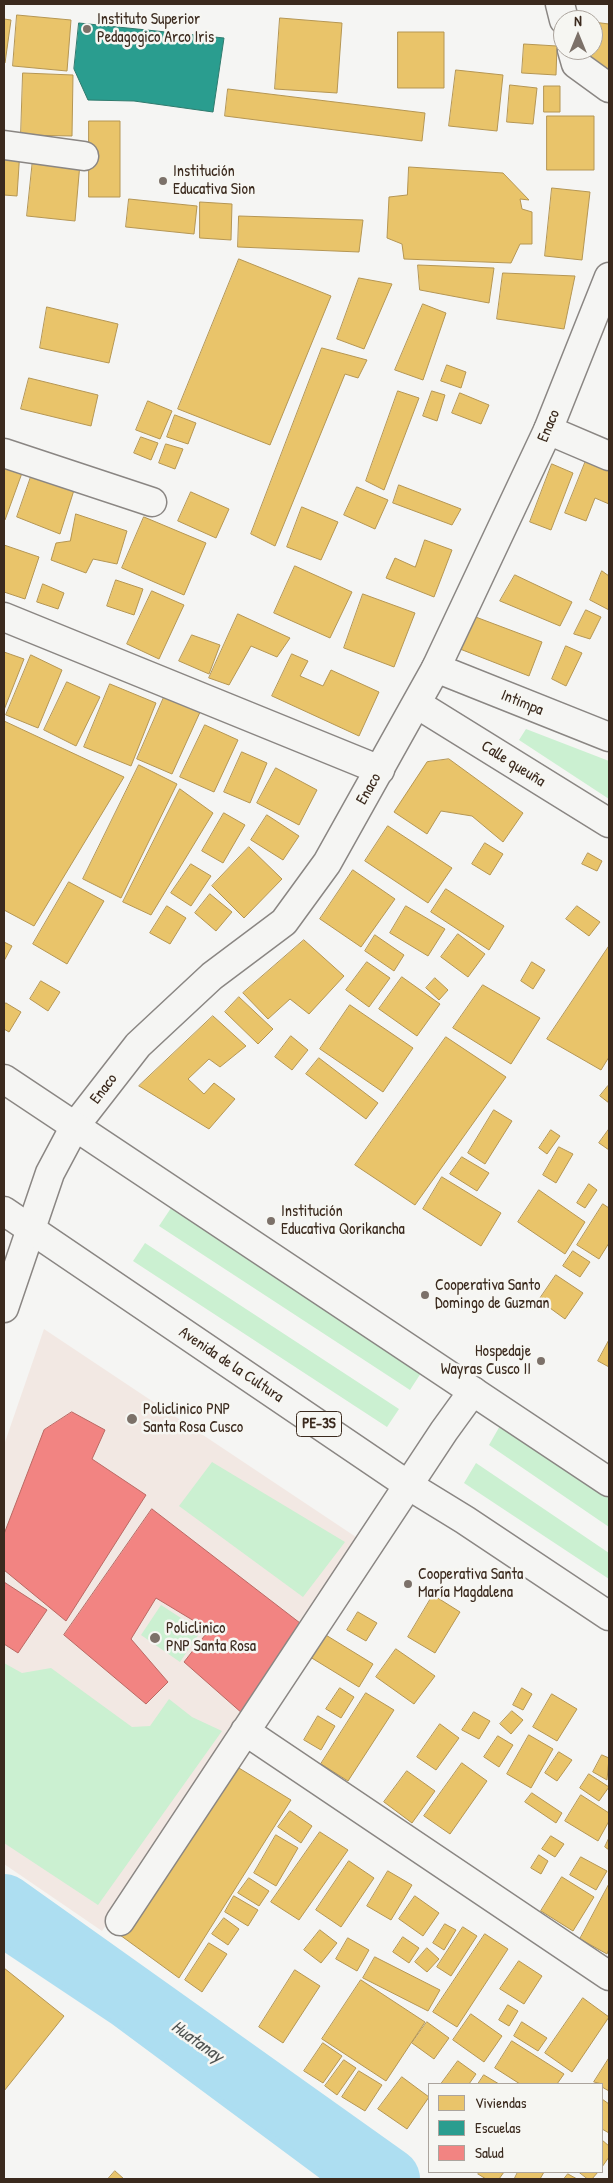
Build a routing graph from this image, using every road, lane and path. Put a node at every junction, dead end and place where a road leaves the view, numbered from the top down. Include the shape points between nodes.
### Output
1 (575, 60) edge
2 (609, 88) edge
3 (4, 145) edge
4 (84, 156) dead end
5 (609, 277) edge
6 (548, 430) junction
7 (4, 453) edge
8 (609, 456) edge
9 (152, 502) dead end
10 (4, 617) edge
11 (436, 668) junction
12 (417, 704) junction
13 (609, 737) edge
14 (380, 770) junction
15 (609, 823) edge
16 (4, 1079) edge
17 (75, 1126) junction
18 (4, 1211) edge
19 (30, 1230) junction
20 (4, 1308) edge
21 (473, 1391) junction
22 (609, 1482) edge
23 (408, 1485) junction
24 (609, 1616) edge
25 (245, 1731) junction
26 (120, 1921) dead end
27 (609, 1976) edge

1 - 2 main road
3 - 4 main road
5 - 6 main road, Enaco
6 - 8 main road
6 - 11 main road, Enaco
7 - 9 main road
10 - 14 main road
11 - 12 main road, Enaco
11 - 13 main road, Intimpa
12 - 14 main road, Enaco
12 - 15 main road, Calle queuña
14 - 17 main road, Enaco via 327,863 284,922 212,976 138,1045
16 - 17 main road
17 - 19 main road, Enaco via 50,1174
17 - 21 main road
18 - 19 main road, Avenida de la Cultura
19 - 20 main road, Enaco
19 - 23 main road, Avenida de la Cultura / PE-3S
21 - 22 main road
21 - 23 main road
23 - 24 main road, Avenida de la Cultura / PE-3S
23 - 25 main road
25 - 26 main road
25 - 27 main road

